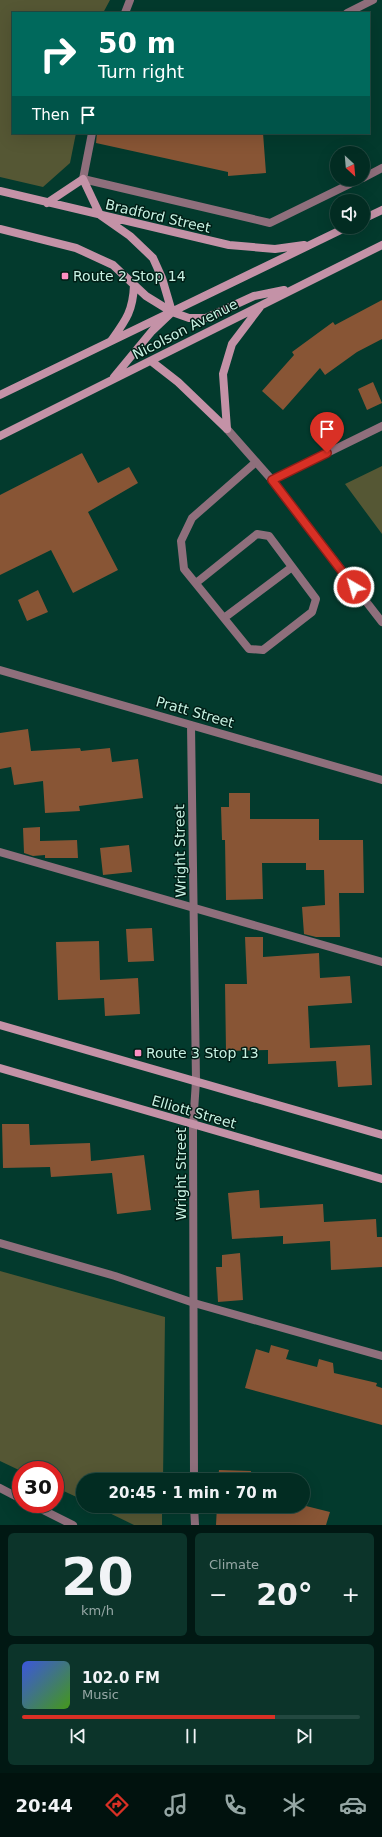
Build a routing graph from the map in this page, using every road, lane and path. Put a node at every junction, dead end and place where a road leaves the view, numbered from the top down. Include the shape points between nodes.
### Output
1 (130, 0) edge
2 (374, 0) edge
3 (125, 12) edge
4 (349, 12) edge
5 (92, 134) edge
6 (382, 168) edge
7 (370, 174) edge
8 (83, 179) junction
9 (346, 186) edge
10 (0, 191) edge
11 (47, 203) junction
12 (382, 210) edge
13 (100, 215) junction
14 (370, 216) edge
15 (0, 229) edge
16 (333, 234) edge
17 (313, 244) junction
18 (382, 245) edge
19 (134, 285) junction
20 (293, 289) junction
21 (261, 305) junction
22 (172, 312) junction
23 (111, 342) junction
24 (151, 361) junction
25 (112, 379) junction
26 (0, 395) edge
27 (382, 426) edge
28 (227, 429) junction
29 (0, 436) edge
30 (256, 462) junction
31 (272, 480) junction
32 (292, 567) junction
33 (196, 583) junction
34 (224, 618) junction
35 (382, 622) edge
36 (0, 670) edge
37 (191, 725) junction
38 (382, 780) edge
39 (0, 852) edge
40 (193, 907) junction
41 (382, 962) edge
42 (0, 1025) edge
43 (0, 1068) edge
44 (196, 1081) junction
45 (193, 1126) junction
46 (382, 1135) edge
47 (382, 1179) edge
48 (0, 1243) edge
49 (194, 1303) junction
50 (382, 1356) edge
51 (194, 1473) edge
52 (0, 1488) edge
53 (12, 1494) edge
54 (50, 1513) edge
55 (194, 1513) edge
56 (73, 1525) edge
57 (194, 1525) edge

1 - 3 street
2 - 4 street
5 - 8 street
6 - 7 street
8 - 9 street via 270,223
8 - 11 main road
8 - 13 main road
10 - 11 main road, Bradford Street
11 - 13 main road, Bradford Street
12 - 14 main road
13 - 17 main road, Bradford Street via 229,245 275,249
13 - 22 main road via 130,236 153,258
15 - 19 main road via 76,248 113,265
16 - 17 main road, Nicolson Avenue
17 - 22 main road, Nicolson Avenue
18 - 20 main road, Nicolson Avenue
19 - 22 main road via 146,296
19 - 23 main road via 133,302 127,318
20 - 21 main road, Nicolson Avenue
20 - 22 main road via 254,296 206,318 189,318
21 - 24 main road, Nicolson Avenue
21 - 28 main road via 232,344 223,374
22 - 23 main road, Nicolson Avenue
22 - 25 main road via 152,331
23 - 26 main road, Nicolson Avenue
24 - 25 main road, Nicolson Avenue
24 - 28 main road via 178,382
25 - 29 main road, Nicolson Avenue
27 - 31 street
28 - 30 street
30 - 31 street
30 - 33 street via 192,518 181,541 184,569
31 - 35 street
32 - 33 street via 269,536 257,534
32 - 34 street
32 - 34 street via 316,599 312,612 263,650 249,649
33 - 34 street
36 - 37 street, Pratt Street
37 - 38 street, Pratt Street
37 - 40 street, Wright Street
39 - 40 street
40 - 41 street
40 - 44 street, Wright Street
42 - 44 main road
43 - 45 main road, Elliott Street
44 - 45 street, Wright Street
44 - 46 main road
45 - 47 main road, Elliott Street
45 - 49 street, Wright Street
48 - 49 street via 115,1276
49 - 50 street
49 - 51 street, Wright Street
52 - 53 street
54 - 56 street
55 - 57 street

